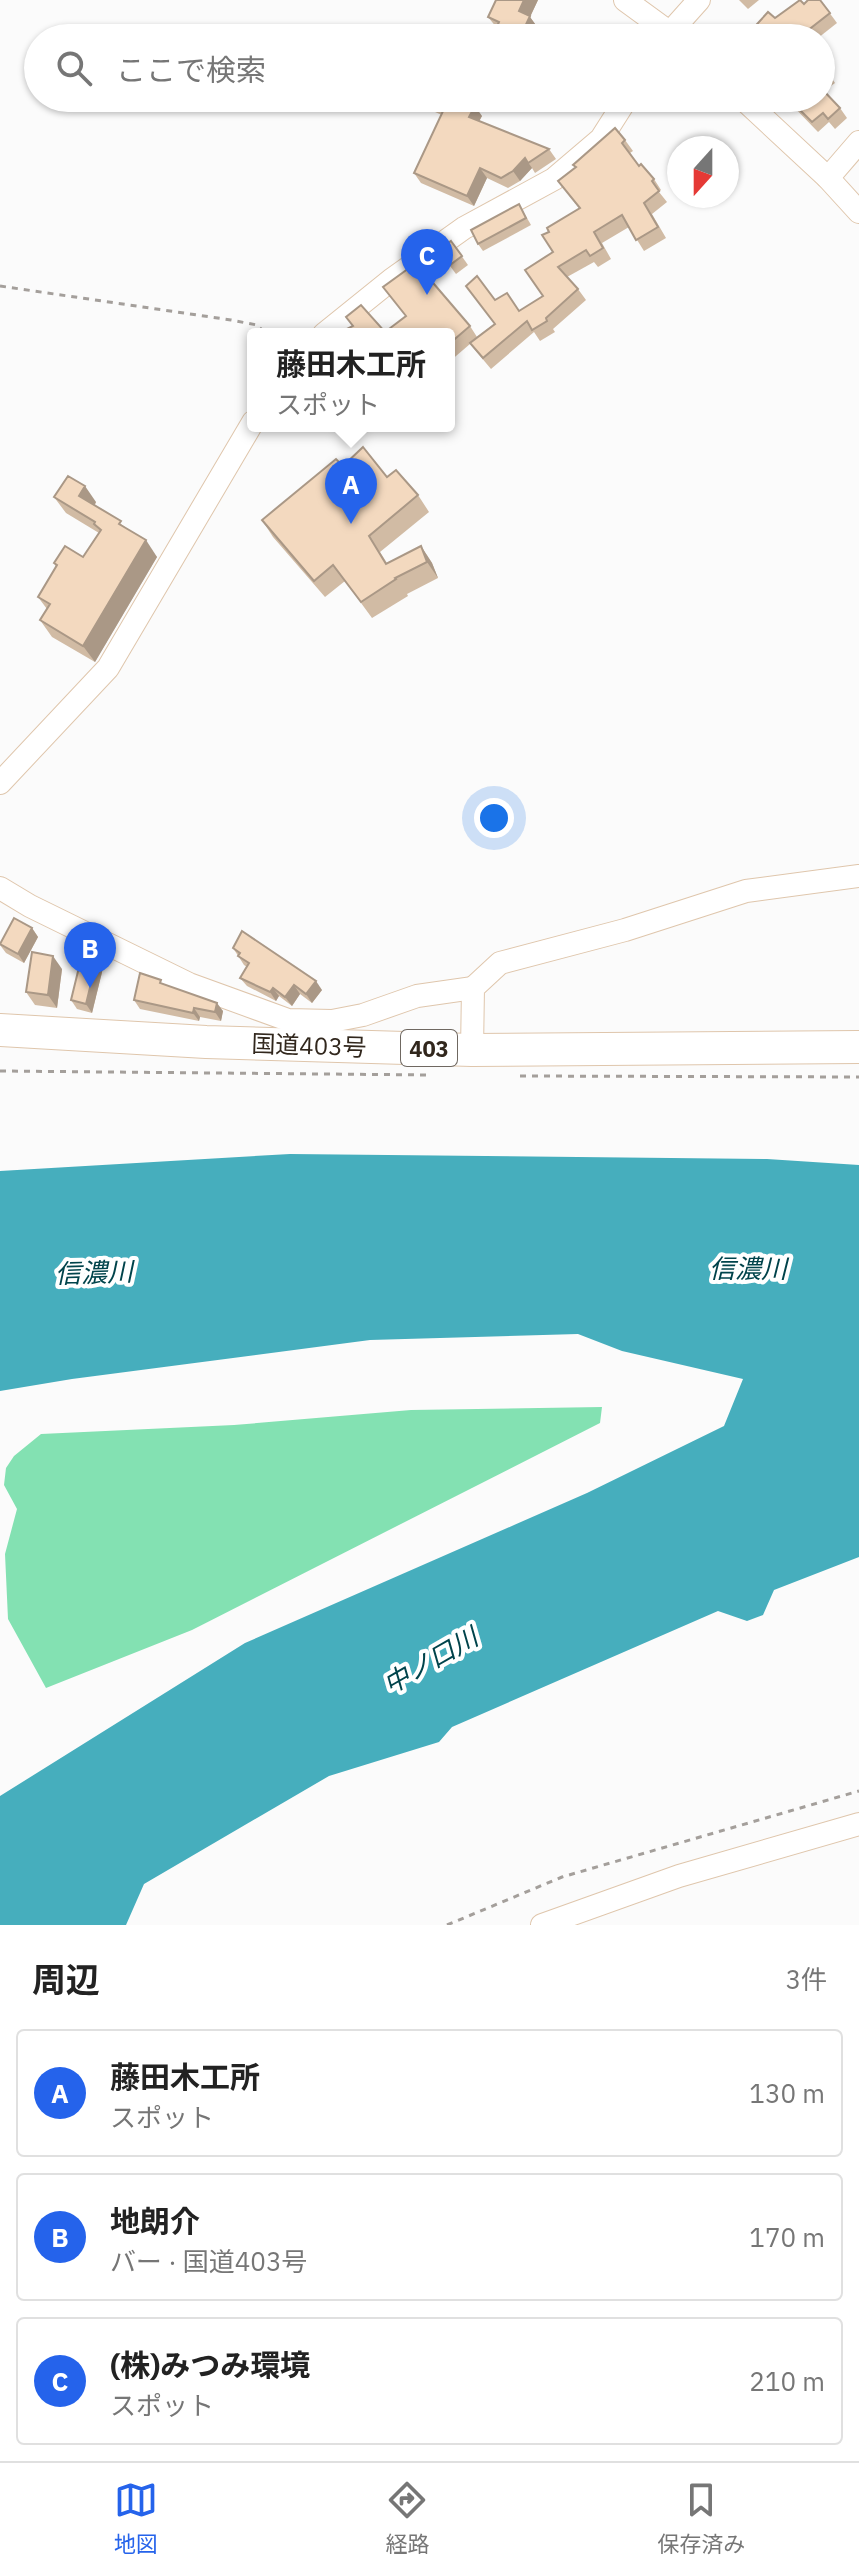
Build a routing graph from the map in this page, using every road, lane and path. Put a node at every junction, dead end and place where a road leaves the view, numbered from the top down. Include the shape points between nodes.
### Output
1 (625, 0) edge
2 (699, 0) edge
3 (655, 24) edge
4 (680, 24) edge
5 (618, 112) edge
6 (757, 112) edge
7 (859, 142) edge
8 (828, 178) junction
9 (859, 212) edge
10 (0, 286) edge
11 (260, 328) edge
12 (331, 328) edge
13 (247, 432) edge
14 (0, 783) edge
15 (859, 876) edge
16 (0, 888) edge
17 (473, 988) junction
18 (0, 1030) edge
19 (859, 1047) edge
20 (472, 1050) junction
21 (859, 1791) edge
22 (859, 1824) edge
23 (447, 1925) edge
24 (542, 1925) edge

1 - 3 street
2 - 4 street
5 - 12 street via 601,139 554,179 464,228
6 - 8 street
7 - 8 street
8 - 9 street
10 - 11 path
13 - 14 street via 108,668
15 - 17 street via 746,891 500,963
16 - 17 street via 189,984 288,1020 332,1021 417,996
17 - 20 street
18 - 20 highway, 国道403号 / 403
19 - 20 highway, 国道403号 / 403
21 - 23 path via 562,1877
22 - 24 street via 679,1876

